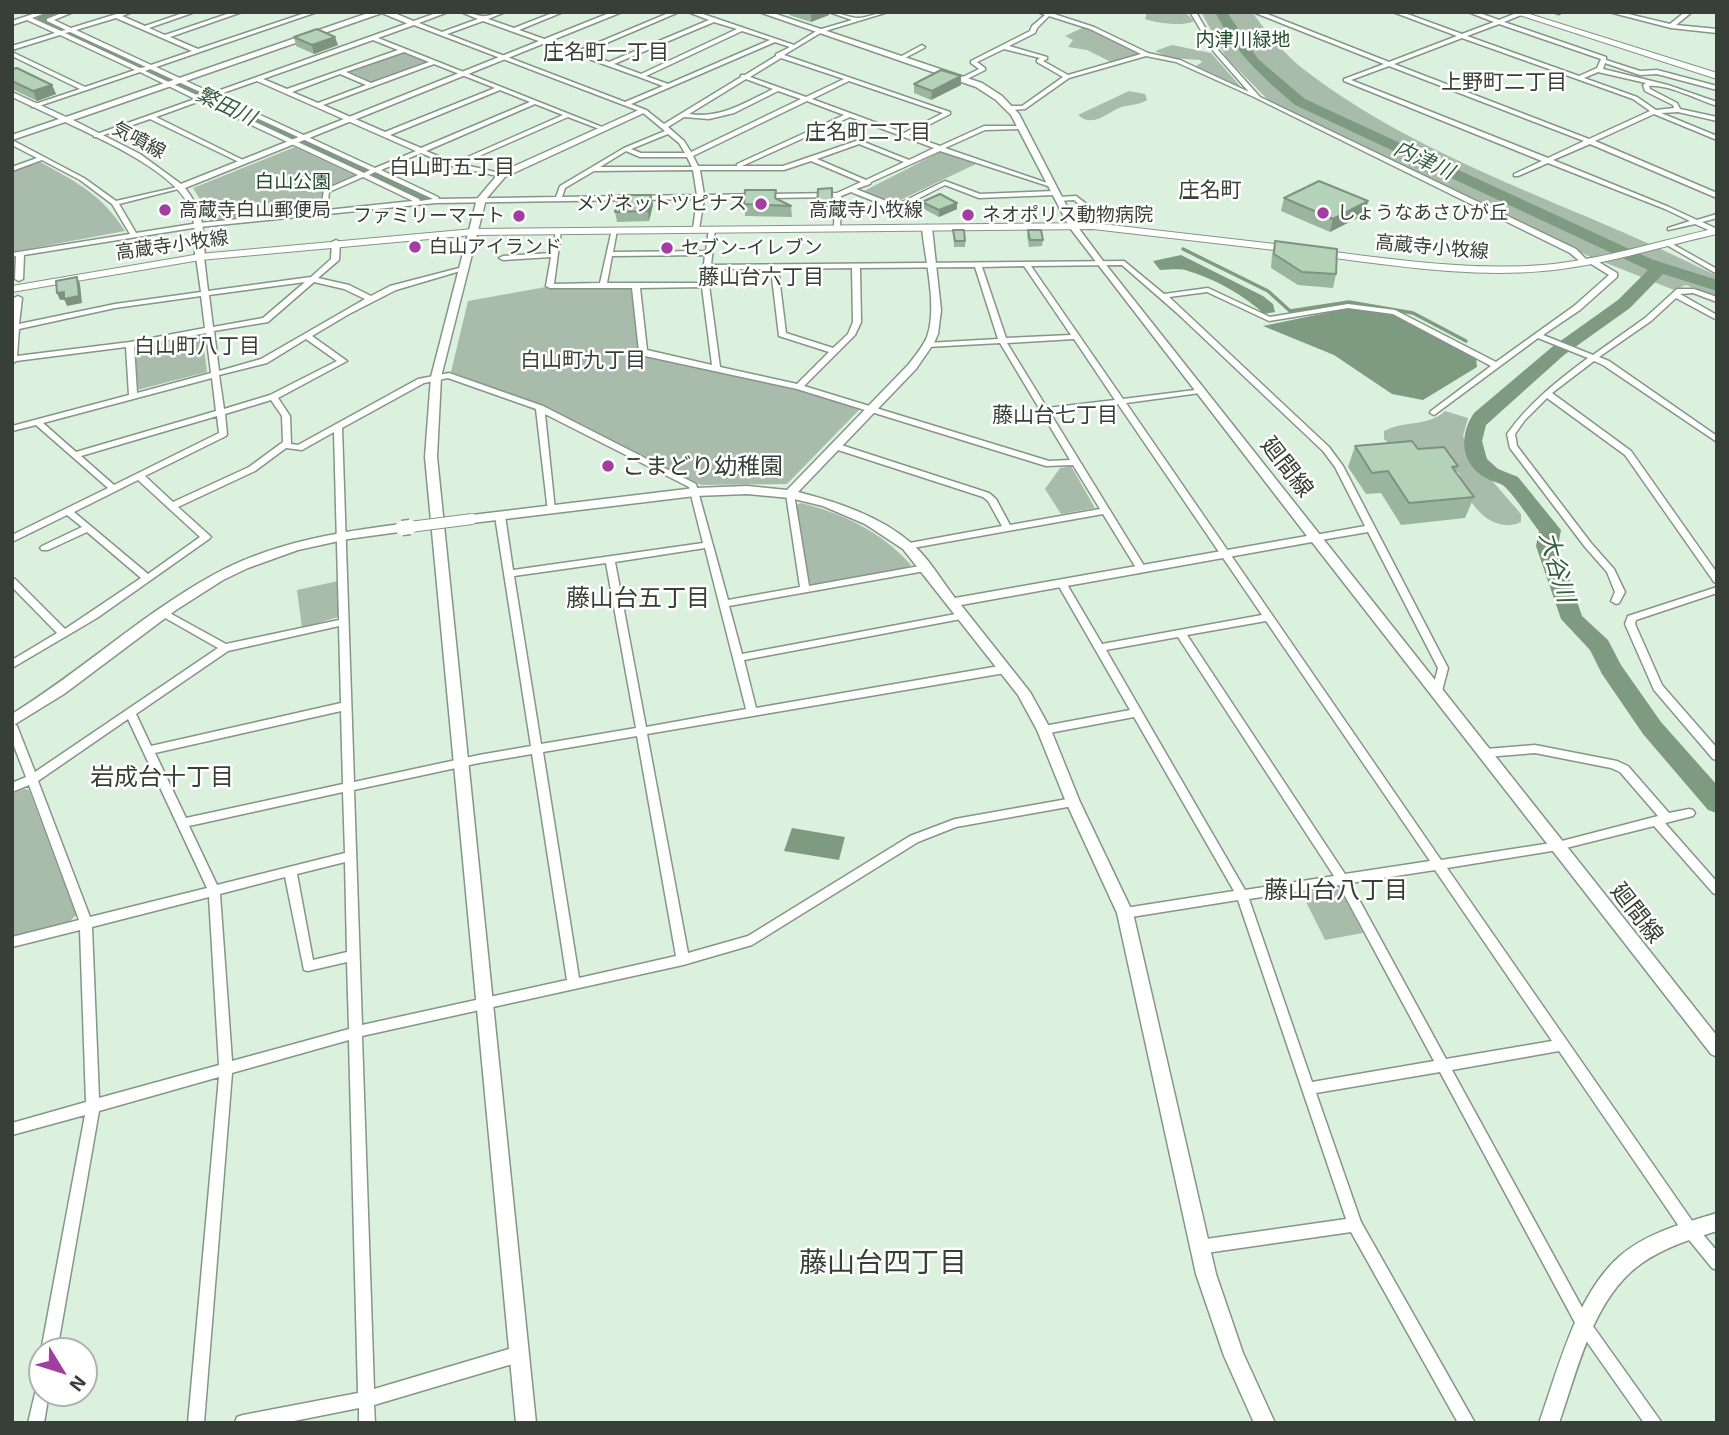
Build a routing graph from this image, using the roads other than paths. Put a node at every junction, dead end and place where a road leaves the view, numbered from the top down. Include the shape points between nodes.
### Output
1 (45, 12) edge
2 (70, 12) edge
3 (129, 12) edge
4 (192, 12) edge
5 (239, 12) edge
6 (379, 12) edge
7 (385, 12) edge
8 (445, 12) edge
9 (464, 12) edge
10 (502, 12) edge
11 (560, 12) edge
12 (620, 12) edge
13 (676, 12) edge
14 (691, 12) edge
15 (762, 12) edge
16 (832, 12) edge
17 (885, 12) edge
18 (1041, 12) edge
19 (1193, 12) edge
20 (1255, 12) edge
21 (1396, 12) edge
22 (1471, 12) edge
23 (1612, 12) edge
24 (1689, 12) edge
25 (311, 13) edge
26 (1516, 13) edge
27 (1049, 14) junction
28 (1631, 14) edge
29 (117, 16) junction
30 (28, 18) junction
31 (484, 19) junction
32 (713, 20) junction
33 (857, 20) junction
34 (1498, 22) junction
35 (12, 23) edge
36 (414, 23) junction
37 (1671, 26) junction
38 (144, 28) junction
39 (742, 29) junction
40 (70, 30) junction
41 (513, 30) junction
42 (820, 31) junction
43 (1717, 31) edge
44 (60, 33) junction
45 (442, 34) junction
46 (1461, 36) junction
47 (164, 37) junction
48 (374, 38) junction
49 (775, 40) junction
50 (548, 41) junction
51 (793, 46) junction
52 (922, 47) dead end
53 (1004, 47) junction
54 (12, 48) edge
55 (403, 50) junction
56 (197, 51) junction
57 (578, 53) junction
58 (12, 54) edge
59 (1146, 54) junction
60 (778, 55) junction
61 (506, 58) junction
62 (901, 58) junction
63 (1604, 61) junction
64 (433, 62) junction
65 (610, 64) junction
66 (1388, 64) junction
67 (151, 67) junction
68 (1693, 69) junction
69 (140, 70) junction
70 (1598, 70) junction
71 (340, 72) junction
72 (944, 72) junction
73 (466, 74) junction
74 (1652, 74) junction
75 (641, 76) junction
76 (743, 76) junction
77 (1717, 76) edge
78 (1067, 77) junction
79 (1677, 77) junction
80 (1579, 78) junction
81 (258, 79) junction
82 (849, 79) junction
83 (929, 79) edge
84 (963, 79) junction
85 (1642, 80) junction
86 (180, 81) junction
87 (1650, 83) junction
88 (170, 84) junction
89 (370, 85) junction
90 (669, 86) junction
91 (500, 88) junction
92 (1717, 88) edge
93 (85, 89) junction
94 (778, 89) junction
95 (908, 90) dead end
96 (288, 91) junction
97 (12, 94) edge
98 (212, 95) junction
99 (897, 96) junction
100 (1258, 98) junction
101 (201, 99) junction
102 (806, 100) junction
103 (536, 102) junction
104 (625, 104) junction
105 (1717, 104) edge
106 (318, 105) junction
107 (34, 106) junction
108 (1011, 108) junction
109 (1678, 110) junction
110 (644, 111) junction
111 (1653, 112) junction
112 (568, 115) junction
113 (682, 115) junction
114 (850, 115) junction
115 (151, 117) junction
116 (1716, 117) edge
117 (351, 119) junction
118 (64, 121) junction
119 (1020, 127) junction
120 (604, 129) junction
121 (667, 129) junction
122 (386, 135) junction
123 (904, 135) junction
124 (96, 136) junction
125 (303, 138) junction
126 (1717, 138) edge
127 (12, 140) edge
128 (1589, 141) junction
129 (293, 142) junction
130 (939, 148) junction
131 (626, 149) junction
132 (421, 150) junction
133 (689, 155) junction
134 (42, 158) junction
135 (813, 159) junction
136 (1547, 160) junction
137 (243, 162) junction
138 (909, 162) junction
139 (454, 165) junction
140 (696, 168) junction
141 (734, 168) junction
142 (12, 169) edge
143 (592, 169) junction
144 (374, 170) junction
145 (363, 175) junction
146 (502, 175) junction
147 (1516, 175) dead end
148 (868, 183) junction
149 (180, 187) junction
150 (853, 190) junction
151 (1054, 192) junction
152 (838, 195) junction
153 (701, 196) junction
154 (1717, 196) edge
155 (559, 197) junction
156 (482, 199) junction
157 (436, 201) junction
158 (115, 203) junction
159 (416, 203) junction
160 (324, 210) junction
161 (1717, 216) edge
162 (1093, 222) dead end
163 (1699, 222) junction
164 (199, 225) junction
165 (1073, 226) junction
166 (837, 228) junction
167 (927, 228) junction
168 (696, 229) junction
169 (712, 229) junction
170 (1670, 229) dead end
171 (614, 230) junction
172 (559, 231) junction
173 (1716, 231) edge
174 (473, 232) junction
175 (133, 234) junction
176 (337, 242) junction
177 (1665, 243) junction
178 (709, 253) junction
179 (16, 254) edge
180 (609, 254) junction
181 (555, 255) junction
182 (200, 257) junction
183 (503, 258) dead end
184 (1589, 260) junction
185 (1100, 263) junction
186 (1026, 264) junction
187 (856, 265) junction
188 (929, 265) junction
189 (978, 265) junction
190 (709, 267) junction
191 (774, 267) junction
192 (463, 269) junction
193 (1717, 272) edge
194 (312, 279) junction
195 (705, 285) junction
196 (603, 286) junction
197 (636, 286) junction
198 (16, 289) edge
199 (204, 292) junction
200 (1676, 295) junction
201 (1163, 296) junction
202 (371, 299) junction
203 (1717, 300) edge
204 (1717, 318) edge
205 (15, 327) edge
206 (209, 330) junction
207 (1537, 335) junction
208 (307, 336) junction
209 (1075, 337) junction
210 (1003, 342) junction
211 (130, 344) junction
212 (927, 345) junction
213 (834, 351) junction
214 (1594, 358) junction
215 (13, 360) edge
216 (1496, 365) junction
217 (716, 369) junction
218 (215, 374) junction
219 (436, 377) junction
220 (799, 387) junction
221 (1200, 391) junction
222 (1549, 395) junction
223 (133, 396) junction
224 (274, 397) junction
225 (1117, 399) junction
226 (540, 408) junction
227 (871, 409) junction
228 (1046, 411) junction
229 (220, 412) junction
230 (1434, 413) dead end
231 (37, 422) junction
232 (14, 425) edge
233 (338, 426) junction
234 (1717, 440) edge
235 (284, 445) junction
236 (835, 446) junction
237 (75, 455) junction
238 (1074, 462) junction
239 (139, 476) junction
240 (114, 489) junction
241 (695, 492) junction
242 (790, 494) junction
243 (172, 506) junction
244 (551, 510) junction
245 (69, 512) junction
246 (1105, 512) junction
247 (500, 516) junction
248 (88, 528) junction
249 (1007, 528) junction
250 (1372, 528) junction
251 (341, 534) junction
252 (1315, 538) junction
253 (12, 539) edge
254 (707, 545) junction
255 (906, 545) junction
256 (45, 548) dead end
257 (1226, 554) junction
258 (610, 559) junction
259 (925, 568) junction
260 (1141, 569) junction
261 (510, 574) junction
262 (147, 578) junction
263 (1717, 580) edge
264 (12, 581) edge
265 (1062, 583) junction
266 (805, 590) junction
267 (1717, 590) edge
268 (1616, 601) dead end
269 (724, 604) junction
270 (958, 609) junction
271 (163, 614) junction
272 (1268, 617) junction
273 (343, 622) junction
274 (1181, 633) junction
275 (64, 634) junction
276 (225, 648) junction
277 (1099, 648) junction
278 (738, 658) junction
279 (12, 665) edge
280 (1004, 669) junction
281 (1437, 691) junction
282 (345, 706) junction
283 (752, 712) junction
284 (1135, 713) junction
285 (131, 714) junction
286 (12, 724) edge
287 (1044, 730) junction
288 (640, 731) junction
289 (538, 748) junction
290 (150, 750) junction
291 (1486, 753) junction
292 (1717, 756) edge
293 (461, 762) junction
294 (33, 779) junction
295 (348, 785) junction
296 (12, 788) edge
297 (1073, 802) junction
298 (1689, 813) dead end
299 (1661, 820) junction
300 (182, 823) junction
301 (1558, 846) junction
302 (351, 856) junction
303 (1438, 864) junction
304 (290, 870) junction
305 (1342, 879) junction
306 (214, 890) junction
307 (1717, 890) edge
308 (1242, 895) junction
309 (1125, 913) junction
310 (86, 922) junction
311 (12, 942) edge
312 (354, 955) junction
313 (683, 960) junction
314 (574, 984) junction
315 (487, 1002) junction
316 (357, 1032) junction
317 (1562, 1045) junction
318 (1717, 1049) edge
319 (1442, 1064) junction
320 (226, 1068) junction
321 (1310, 1088) junction
322 (93, 1106) junction
323 (12, 1129) edge
324 (1717, 1222) edge
325 (1354, 1225) junction
326 (1690, 1230) junction
327 (1199, 1247) junction
328 (1717, 1263) edge
329 (1585, 1326) junction
330 (52, 1337) edge
331 (519, 1354) junction
332 (367, 1399) junction
333 (196, 1423) edge
334 (243, 1423) edge
335 (367, 1423) edge
336 (526, 1423) edge
337 (1265, 1423) edge
338 (1468, 1423) edge
339 (1549, 1423) edge
340 (1654, 1423) edge

1 - 30 street
2 - 40 street via 49,20
3 - 29 street
4 - 38 street
5 - 47 street
6 - 86 street
7 - 36 street
8 - 36 street
9 - 31 street
10 - 31 street
11 - 41 street
12 - 50 street
13 - 57 street
14 - 32 street
15 - 42 street, 廻間線
16 - 33 street
17 - 33 street
18 - 27 street
19 - 100 street via 1216,51
20 - 66 street
21 - 46 street
22 - 34 street
23 - 28 street
24 - 37 street
25 - 56 street
26 - 34 street
26 - 68 main road
27 - 53 street via 1033,32
27 - 59 street
28 - 37 street
29 - 38 street
29 - 40 street
30 - 35 street
30 - 44 street
31 - 41 street
31 - 45 street
32 - 39 street
32 - 65 street
33 - 42 street
34 - 46 street
34 - 63 street
36 - 45 street
36 - 48 street
37 - 43 street
38 - 47 street
39 - 49 street
39 - 75 street
40 - 44 street
40 - 67 street
41 - 50 street
42 - 51 street
42 - 62 street, 廻間線
44 - 54 street
44 - 69 street
45 - 61 street
46 - 66 street
46 - 80 street
47 - 56 street
48 - 55 street
48 - 81 street
49 - 51 street
49 - 90 street
50 - 57 street
50 - 61 street
51 - 60 street
52 - 62 street
53 - 78 street via 1045,58 1039,61
53 - 84 street via 973,62 983,69
55 - 64 street
55 - 71 street
56 - 67 street
57 - 65 street
58 - 93 street
59 - 78 street
59 - 100 street via 1178,61
60 - 76 street
60 - 82 street
61 - 73 street
61 - 104 street
62 - 72 street, 廻間線
63 - 70 street
63 - 74 street
64 - 73 street
64 - 89 street
65 - 75 street
66 - 128 street
66 - 136 street via 1346,80
67 - 69 street
67 - 86 street
68 - 77 main road
68 - 79 street
69 - 88 street
69 - 93 street
70 - 80 street
70 - 85 street
71 - 89 street
71 - 96 street
72 - 83 street
72 - 84 street, 廻間線
73 - 91 street
73 - 117 street
74 - 79 street
74 - 85 street
75 - 90 street
76 - 94 street
76 - 113 street
78 - 108 street via 1023,108
79 - 92 street
80 - 111 street via 1635,98
81 - 96 street
81 - 98 street
82 - 99 street
82 - 102 street
84 - 108 street, 廻間線 via 990,91
85 - 87 street
86 - 88 street
86 - 98 street
87 - 105 street
87 - 109 street via 1647,89
88 - 101 street
88 - 118 street
89 - 106 street
90 - 104 street
91 - 103 street
91 - 122 street
93 - 107 street
94 - 102 street
94 - 113 street via 739,110 710,118
95 - 99 street
96 - 106 street
97 - 107 street, 気噴線
98 - 101 street
98 - 125 street
99 - 123 street via 948,113
100 - 184 street
101 - 115 street
101 - 129 street
102 - 114 street
102 - 133 street
103 - 112 street
103 - 132 street
104 - 110 street
106 - 117 street
107 - 118 street, 気噴線
108 - 119 street, 廻間線
109 - 111 street
109 - 116 street
110 - 120 street
110 - 121 street
111 - 126 street
111 - 128 street
112 - 120 street
112 - 139 street
113 - 121 street
114 - 123 street
114 - 141 street
115 - 124 street
115 - 137 street
117 - 122 street
117 - 125 street
118 - 124 street, 気噴線
118 - 127 street
119 - 130 street via 984,128
119 - 151 street, 廻間線
120 - 146 street
121 - 131 street
121 - 133 street
122 - 132 street
123 - 130 street
124 - 149 street, 気噴線
125 - 129 street
125 - 144 street
127 - 134 street
128 - 136 street
128 - 154 street
129 - 137 street
129 - 145 street
130 - 138 street
130 - 151 street
131 - 133 street via 640,155
131 - 143 street
132 - 139 street
132 - 144 street
133 - 140 street
134 - 142 street
134 - 158 street
135 - 138 street via 859,142
135 - 141 street via 784,168
135 - 148 street
136 - 147 street
136 - 163 street
137 - 149 street
138 - 148 street
139 - 146 street
140 - 141 street
140 - 143 street
140 - 153 street
143 - 155 street via 562,187
144 - 145 street
144 - 157 street
145 - 159 street
145 - 160 street via 326,191
146 - 156 street
148 - 150 street
149 - 158 street
149 - 164 street, 気噴線 via 193,205
150 - 151 street via 896,208 945,184 979,196
150 - 152 street
151 - 162 street via 1079,200 1091,211
151 - 165 street, 廻間線
152 - 153 street
152 - 166 street
153 - 155 street
153 - 168 street
155 - 156 street
156 - 157 street
156 - 174 street
157 - 159 street
158 - 175 street
159 - 160 street
160 - 164 street
161 - 163 street
163 - 170 street
163 - 173 street
164 - 175 street
164 - 182 street, 気噴線
165 - 167 main road, 高蔵寺小牧線
165 - 184 main road, 高蔵寺小牧線 via 1468,269 1545,268
165 - 185 street, 廻間線
166 - 167 main road, 高蔵寺小牧線
166 - 169 main road, 高蔵寺小牧線
167 - 188 street
168 - 169 main road, 高蔵寺小牧線
168 - 171 main road, 高蔵寺小牧線
169 - 178 street
171 - 172 main road, 高蔵寺小牧線
171 - 180 street
172 - 174 main road, 高蔵寺小牧線
172 - 181 street
173 - 177 main road, 高蔵寺小牧線
174 - 176 main road, 高蔵寺小牧線
174 - 192 street
175 - 179 street
176 - 182 main road, 高蔵寺小牧線
176 - 194 street via 335,260
177 - 184 main road, 高蔵寺小牧線
177 - 193 street
178 - 180 street
178 - 190 street
179 - 198 street
180 - 196 street
181 - 183 street
181 - 196 street via 550,286
182 - 198 main road, 高蔵寺小牧線
182 - 199 street
184 - 207 street via 1614,275
185 - 186 street
185 - 201 street via 1124,263
185 - 221 street, 廻間線
186 - 189 street
186 - 209 street
187 - 188 street
187 - 191 street
187 - 213 street via 857,322
188 - 189 street
188 - 212 street via 936,314
189 - 210 street
190 - 191 street
190 - 195 street
191 - 213 street via 782,334
192 - 202 street
192 - 219 street
194 - 199 street
194 - 202 street
194 - 206 street via 265,320
195 - 197 street
195 - 217 street
196 - 197 street
197 - 217 street via 642,351
198 - 205 street
199 - 205 street
199 - 206 street
200 - 203 street via 1688,290
200 - 204 street
200 - 214 street
201 - 216 street via 1209,290 1269,319 1348,306 1395,312
201 - 250 street via 1326,449
202 - 208 street
205 - 215 street
206 - 211 street
206 - 218 street
207 - 214 street
207 - 216 street
208 - 218 street via 264,361
208 - 224 street via 343,361
209 - 210 street
209 - 225 street
210 - 212 street
210 - 228 street
211 - 215 street
211 - 223 street
212 - 227 street
213 - 220 street
214 - 222 street
214 - 234 street
216 - 230 street
217 - 220 street
218 - 223 street
218 - 229 street
219 - 226 street via 449,375
219 - 233 street
219 - 293 street via 431,457
220 - 227 street
221 - 225 street
221 - 252 street, 廻間線
222 - 263 street via 1628,453
222 - 268 street via 1513,430 1511,440 1611,571 1619,587
223 - 231 street
224 - 229 street
224 - 235 street via 286,416
225 - 228 street
225 - 257 street
226 - 241 street via 692,486
226 - 244 street
227 - 236 street
227 - 238 street via 1049,464
228 - 238 street
229 - 237 street
229 - 239 street via 223,434
231 - 232 street
231 - 237 street
233 - 235 street via 299,448
233 - 251 street
235 - 243 street via 252,469
236 - 242 street
236 - 249 street via 986,495
237 - 240 street
238 - 246 street
239 - 240 street
239 - 243 street
240 - 245 street
241 - 242 street
241 - 244 street
241 - 254 street
242 - 255 street via 851,512
242 - 266 street
243 - 262 street via 206,537
244 - 247 street
245 - 248 street
245 - 253 street
246 - 249 street
246 - 260 street
247 - 251 street, bridge
247 - 261 street
248 - 256 street via 60,546
248 - 262 street
249 - 255 street
250 - 252 street
250 - 281 street via 1443,668
251 - 271 street via 252,561 195,590
251 - 273 street
252 - 257 street
252 - 281 street, 廻間線
254 - 258 street
254 - 269 street
255 - 259 street
257 - 260 street
257 - 272 street
258 - 261 street
258 - 288 street
259 - 266 street
259 - 270 street
260 - 265 street
261 - 289 street
262 - 275 street
264 - 275 street
265 - 270 street
265 - 277 street
266 - 269 street
267 - 292 street via 1631,618 1630,624 1658,687
269 - 278 street
270 - 278 street
270 - 280 street
271 - 276 street
271 - 286 street
272 - 274 street
272 - 303 street
273 - 276 street
273 - 282 street
274 - 277 street
274 - 305 street
275 - 279 street
276 - 285 street
277 - 284 street
278 - 283 street
280 - 283 street
280 - 287 street
281 - 291 street, 廻間線
282 - 290 street
282 - 295 street
283 - 288 street
284 - 287 street
284 - 308 street
285 - 290 street
285 - 294 street
286 - 294 street
287 - 297 street
288 - 289 street
288 - 313 street
289 - 293 street
289 - 314 street
290 - 300 street
291 - 299 street via 1535,750 1613,764 1623,769
291 - 301 street, 廻間線
293 - 295 street
293 - 315 street
294 - 296 street
294 - 310 street
295 - 300 street
295 - 302 street
297 - 309 street
297 - 313 street via 955,823 914,839 752,940
298 - 299 street
299 - 301 street
299 - 307 street
300 - 306 street
301 - 303 street
301 - 318 street, 廻間線
302 - 304 street
302 - 312 street
303 - 305 street
303 - 317 street
304 - 306 street
304 - 312 street via 308,966
305 - 308 street
305 - 319 street
306 - 310 street
306 - 320 street
308 - 309 street
308 - 321 street
309 - 327 street
310 - 311 street
310 - 322 street
312 - 316 street
313 - 314 street
314 - 315 street
315 - 316 street
315 - 331 street
316 - 320 street
316 - 332 street
317 - 319 street
317 - 326 street
319 - 321 street
319 - 329 street
320 - 322 street
320 - 333 street
321 - 325 street
322 - 323 street
322 - 330 street
324 - 326 street
325 - 327 street
325 - 338 street
326 - 328 street
326 - 329 street via 1626,1263 1611,1279
327 - 337 street via 1234,1356
329 - 339 street
329 - 340 street
331 - 332 street
331 - 336 street
332 - 334 street
332 - 335 street

